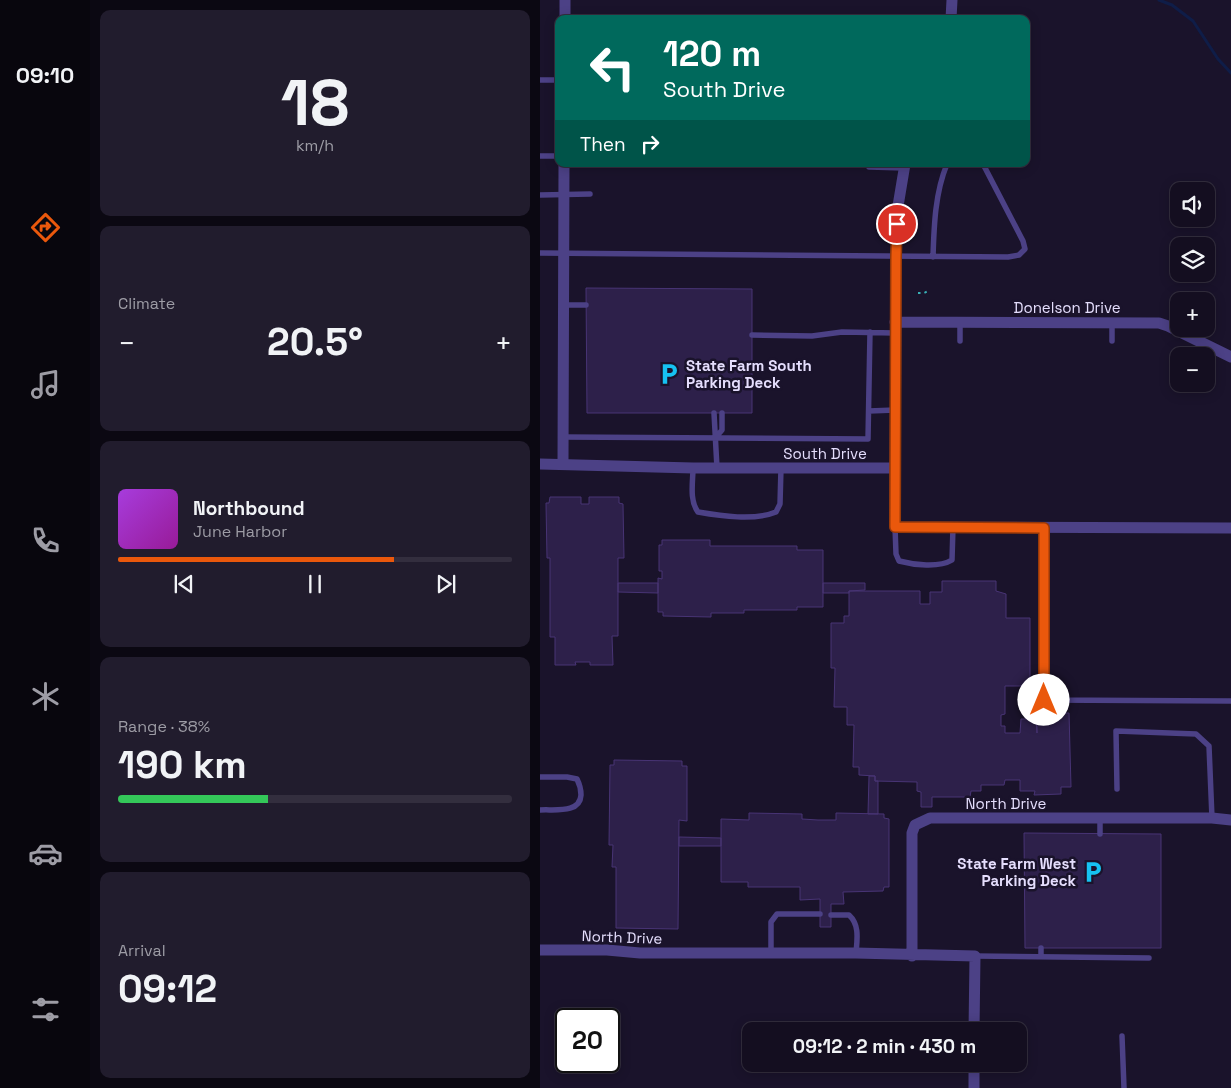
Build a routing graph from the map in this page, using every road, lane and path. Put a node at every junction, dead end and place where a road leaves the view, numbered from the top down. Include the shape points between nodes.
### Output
1 (565, 0) edge
2 (952, 0) edge
3 (565, 15) edge
4 (950, 15) edge
5 (540, 80) edge
6 (555, 80) edge
7 (540, 156) edge
8 (555, 156) edge
9 (564, 167) edge
10 (904, 167) edge
11 (946, 167) edge
12 (985, 167) edge
13 (540, 194) edge
14 (564, 194) junction
15 (590, 194) dead end
16 (540, 253) edge
17 (563, 253) junction
18 (896, 257) junction
19 (933, 257) junction
20 (928, 291) dead end
21 (918, 293) dead end
22 (563, 305) junction
23 (586, 305) dead end
24 (960, 322) junction
25 (1112, 322) junction
26 (895, 327) junction
27 (870, 332) junction
28 (752, 335) dead end
29 (960, 341) dead end
30 (1112, 341) dead end
31 (1231, 357) edge
32 (895, 410) junction
33 (869, 411) junction
34 (714, 413) dead end
35 (722, 413) dead end
36 (563, 437) junction
37 (716, 438) junction
38 (563, 463) junction
39 (540, 464) edge
40 (693, 468) junction
41 (717, 468) junction
42 (781, 468) junction
43 (895, 468) junction
44 (895, 527) junction
45 (953, 527) junction
46 (1044, 528) junction
47 (1231, 528) edge
48 (1231, 701) edge
49 (540, 777) edge
50 (1117, 789) dead end
51 (540, 810) edge
52 (1100, 818) junction
53 (1212, 818) junction
54 (1231, 820) edge
55 (1100, 834) dead end
56 (820, 914) dead end
57 (831, 915) dead end
58 (1041, 948) dead end
59 (540, 950) edge
60 (770, 953) junction
61 (856, 953) junction
62 (912, 956) junction
63 (975, 956) junction
64 (1041, 957) junction
65 (1149, 958) dead end
66 (974, 1022) edge
67 (1122, 1036) dead end
68 (974, 1072) edge
69 (974, 1088) edge
70 (1124, 1088) edge

1 - 3 street
2 - 4 street
5 - 6 lane
7 - 8 lane
9 - 14 street
10 - 18 street
11 - 19 lane via 934,226
12 - 19 lane via 1025,249 1008,257
13 - 14 lane
14 - 15 lane
14 - 17 street
16 - 17 lane
17 - 18 lane
17 - 22 street
18 - 19 lane
18 - 26 street
20 - 21 path
22 - 23 lane
22 - 36 street
24 - 25 street, Donelson Drive
24 - 26 street, Donelson Drive
24 - 29 lane
25 - 30 lane
25 - 31 street, Donelson Drive via 1168,326
26 - 27 lane
26 - 32 street
27 - 28 lane via 812,336
27 - 33 lane
32 - 33 lane
32 - 43 street
33 - 37 lane via 868,439
34 - 37 lane
35 - 37 lane via 722,430
36 - 37 lane
36 - 38 street
37 - 41 lane
38 - 39 street, South Drive
38 - 40 street, South Drive
40 - 41 street, South Drive
40 - 42 lane via 692,497 698,512 740,516 766,516 776,512 780,504
41 - 42 street, South Drive
42 - 43 street, South Drive
43 - 44 street
44 - 45 street
44 - 45 lane via 896,554 900,561 910,564 945,564 952,560
45 - 46 street
46 - 47 street
46 - 48 lane via 1044,700
49 - 51 lane via 577,779 581,794 576,807
50 - 53 lane via 1116,731 1196,734 1209,746
52 - 53 street, North Drive
52 - 55 lane
52 - 62 street, North Drive via 930,818 915,825 912,833
53 - 54 street, North Drive
56 - 60 lane via 777,914 771,922
57 - 61 lane via 849,915 855,920
58 - 64 lane
59 - 60 street, North Drive
60 - 61 street, North Drive
61 - 62 street, North Drive
62 - 63 street, North Drive
63 - 64 lane
63 - 66 street
64 - 65 lane
67 - 70 lane
68 - 69 street

